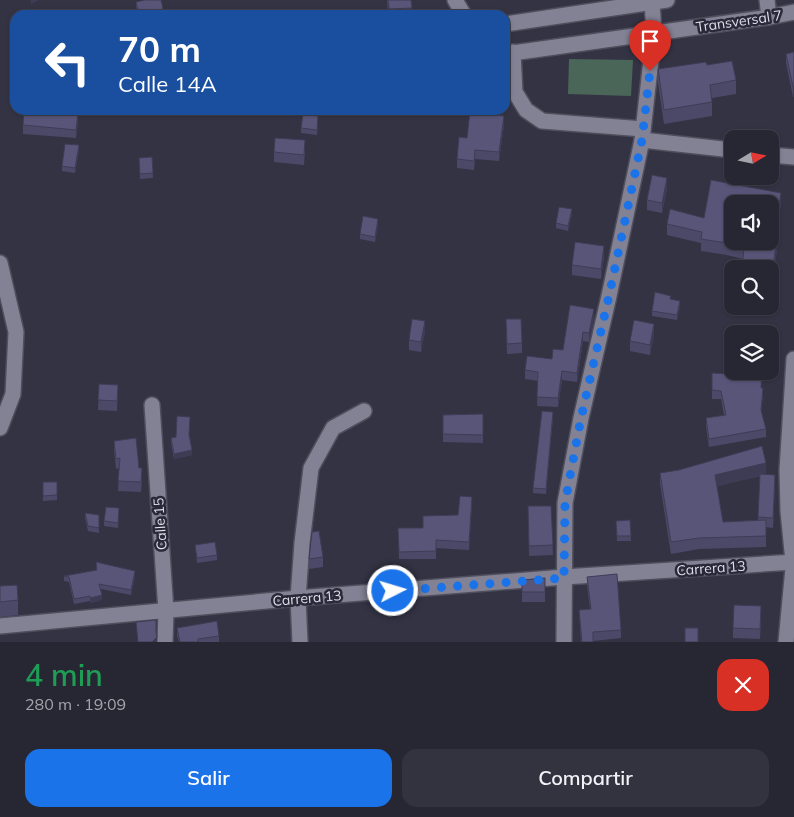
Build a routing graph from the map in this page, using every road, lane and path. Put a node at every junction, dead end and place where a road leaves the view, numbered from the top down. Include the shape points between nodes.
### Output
1 (767, 0) edge
2 (659, 1) edge
3 (794, 12) edge
4 (769, 17) junction
5 (510, 23) edge
6 (654, 33) junction
7 (510, 53) edge
8 (510, 60) edge
9 (642, 134) junction
10 (724, 149) edge
11 (779, 156) edge
12 (794, 158) edge
13 (0, 263) edge
14 (794, 359) edge
15 (152, 405) dead end
16 (364, 411) dead end
17 (0, 428) edge
18 (794, 560) edge
19 (564, 578) junction
20 (298, 598) junction
21 (166, 611) junction
22 (0, 626) edge
23 (165, 642) edge
24 (300, 642) edge
25 (564, 642) edge
26 (786, 642) edge

1 - 4 street
2 - 5 street
2 - 6 street
3 - 4 street, Transversal 7
4 - 6 street, Transversal 7
6 - 7 street, Transversal 7
6 - 9 street
8 - 9 street via 515,92 526,110 542,120
9 - 10 street
9 - 19 street via 565,503
11 - 12 street
13 - 17 street via 16,332 13,394
14 - 18 street via 787,470
15 - 21 street, Calle 15
16 - 20 street via 332,428 311,468
18 - 19 street, Carrera 13
18 - 26 street
19 - 20 street, Carrera 13
19 - 25 street
20 - 21 street, Carrera 13
20 - 24 street
21 - 22 street, Carrera 13
21 - 23 street, Calle 15

